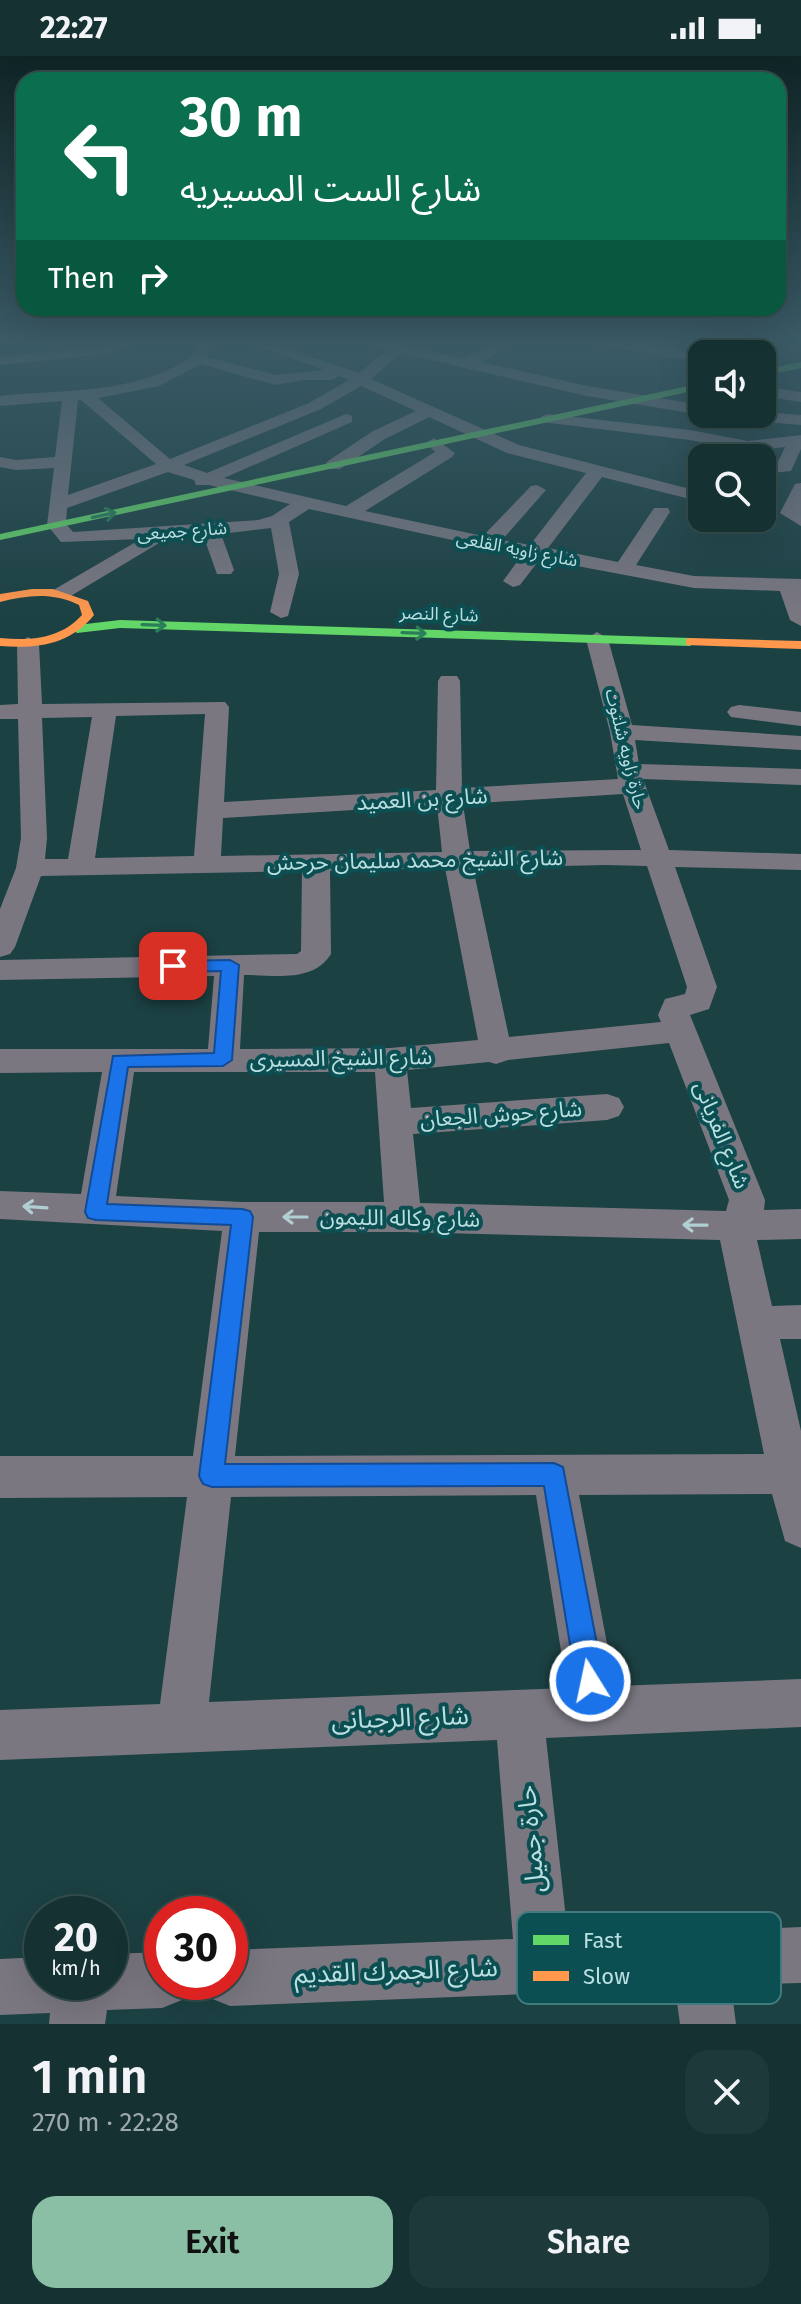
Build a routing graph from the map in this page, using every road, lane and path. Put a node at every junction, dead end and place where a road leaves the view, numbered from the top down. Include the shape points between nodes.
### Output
1 (70, 431) edge
2 (131, 431) edge
3 (254, 431) edge
4 (318, 431) edge
5 (387, 431) edge
6 (472, 431) edge
7 (493, 431) edge
8 (586, 431) edge
9 (664, 431) joint
10 (478, 434) junction
11 (239, 437) junction
12 (615, 440) junction
13 (799, 440) edge
14 (434, 443) junction
15 (717, 444) edge
16 (776, 445) edge
17 (278, 448) junction
18 (394, 452) junction
19 (0, 462) edge
20 (63, 462) junction
21 (334, 465) junction
22 (168, 466) junction
23 (776, 468) edge
24 (600, 472) junction
25 (208, 479) junction
26 (238, 486) junction
27 (801, 488) edge
28 (261, 490) junction
29 (537, 490) dead end
30 (688, 494) edge
31 (310, 502) junction
32 (144, 506) junction
33 (350, 512) junction
34 (661, 512) dead end
35 (776, 514) edge
36 (57, 515) junction
37 (797, 519) edge
38 (279, 520) junction
39 (210, 529) junction
40 (175, 531) junction
41 (0, 537) edge
42 (487, 544) junction
43 (535, 553) junction
44 (623, 569) junction
45 (224, 570) dead end
46 (9, 577) dead end
47 (513, 581) dead end
48 (794, 585) edge
49 (27, 592) junction
50 (62, 593) junction
51 (0, 598) edge
52 (84, 603) junction
53 (281, 612) junction
54 (801, 620) edge
55 (77, 629) junction
56 (801, 631) edge
57 (597, 639) junction
58 (0, 642) edge
59 (28, 644) junction
60 (801, 645) edge
61 (449, 681) dead end
62 (105, 709) junction
63 (30, 710) junction
64 (0, 712) edge
65 (739, 712) dead end
66 (801, 719) edge
67 (622, 732) junction
68 (801, 743) edge
69 (801, 777) edge
70 (631, 778) junction
71 (449, 797) junction
72 (210, 811) junction
73 (657, 858) junction
74 (457, 859) junction
75 (316, 861) junction
76 (801, 862) edge
77 (207, 864) junction
78 (80, 867) junction
79 (30, 868) junction
80 (0, 947) edge
81 (230, 965) junction
82 (0, 970) edge
83 (680, 1031) junction
84 (496, 1052) junction
85 (120, 1060) junction
86 (223, 1060) junction
87 (390, 1060) junction
88 (0, 1061) edge
89 (607, 1107) dead end
90 (396, 1122) junction
91 (0, 1205) edge
92 (96, 1212) junction
93 (242, 1217) junction
94 (403, 1217) junction
95 (801, 1224) edge
96 (735, 1226) junction
97 (801, 1322) edge
98 (757, 1323) junction
99 (788, 1474) junction
100 (554, 1475) junction
101 (212, 1476) junction
102 (0, 1477) edge
103 (801, 1526) edge
104 (801, 1703) edge
105 (595, 1710) junction
106 (519, 1714) junction
107 (182, 1726) junction
108 (0, 1735) edge
109 (538, 1912) edge
110 (801, 1955) edge
111 (781, 1956) edge
112 (517, 1966) edge
113 (248, 1977) edge
114 (144, 1985) edge
115 (0, 1987) edge
116 (80, 2004) edge
117 (705, 2004) edge
118 (708, 2024) edge

1 - 20 street
2 - 22 street via 155,446
3 - 11 street
4 - 17 street
5 - 21 street
6 - 10 street
7 - 10 main road
8 - 12 street
9 - 12 street
9 - 15 street
10 - 14 main road
10 - 24 street via 519,451
11 - 17 street
11 - 22 street
12 - 24 street
13 - 16 street
13 - 23 street via 785,467
14 - 18 main road
14 - 33 street via 446,453
17 - 25 street
18 - 21 main road
18 - 31 street, شارع جميعى
19 - 20 street
20 - 36 street
21 - 26 main road
22 - 25 street, شارع زاويه القلعى
22 - 36 street
24 - 30 street
24 - 43 street
25 - 26 street, شارع زاويه القلعى
25 - 32 street
26 - 28 street, شارع زاويه القلعى
26 - 32 main road
27 - 37 street via 790,510
28 - 31 street, شارع زاويه القلعى
28 - 40 street
29 - 42 street
31 - 33 street, شارع زاويه القلعى
31 - 38 street, شارع جميعى
36 -> 32 main road
33 - 42 street, شارع زاويه القلعى
34 - 44 street
35 - 37 street
36 - 40 street, شارع جميعى via 72,539
36 - 41 main road
38 - 39 street, شارع جميعى
38 - 53 street via 289,574
39 - 40 street, شارع جميعى
39 - 45 street
40 - 50 street
42 - 43 street, شارع زاويه القلعى
43 - 44 street, شارع زاويه القلعى
43 - 47 street
44 - 48 street, شارع زاويه القلعى via 694,582
46 - 49 main road
48 - 54 street
49 - 50 main road
49 - 51 main road
50 - 52 main road, شارع النصر
52 - 53 main road, شارع النصر via 125,609
52 - 55 main road via 88,615
53 - 56 main road, شارع النصر
55 -> 57 main road, شارع النصر via 120,624
55 - 59 main road, شارع النصر
57 - 60 main road, شارع النصر
57 - 67 street, حارة زاويه شلتوت
58 - 59 main road, شارع النصر
59 - 63 street
61 - 71 street
62 - 63 street
62 - 72 street via 217,707
62 - 78 street
63 - 64 street
63 - 79 street
65 - 66 street
67 - 68 street
67 - 70 street, حارة زاويه شلتوت
69 - 70 street, شارع بن العميد
70 - 71 street, شارع بن العميد
70 - 73 street, حارة زاويه شلتوت
71 - 72 street, شارع بن العميد
71 - 74 street
72 - 77 street
73 - 74 street, شارع الشيخ محمد سليمان حرحش
73 - 76 street, شارع الشيخ محمد سليمان حرحش
73 - 83 street via 702,987 698,1001 674,1011
74 - 75 street, شارع الشيخ محمد سليمان حرحش
74 - 84 street
75 - 77 street, شارع الشيخ محمد سليمان حرحش
75 - 81 street via 314,958 304,964
77 - 78 street, شارع الشيخ محمد سليمان حرحش
78 - 79 street, شارع الشيخ محمد سليمان حرحش
79 - 80 street
81 - 82 street
81 - 86 street
83 - 84 street, شارع الشيخ المسيرى
83 - 96 street, شارع الفريانى via 747,1200 745,1214
84 - 87 street, شارع الشيخ المسيرى
85 - 86 street, شارع الشيخ المسيرى
85 - 88 street, شارع الشيخ المسيرى
85 - 92 street
86 - 87 street, شارع الشيخ المسيرى
87 - 90 street
89 - 90 street, شارع حوش الجعان
90 - 94 street
92 -> 91 street, شارع وكاله الليمون
92 - 93 street, شارع وكاله الليمون
94 -> 93 street, شارع وكاله الليمون
93 - 101 street
96 -> 94 street, شارع وكاله الليمون
95 - 96 street, شارع وكاله الليمون
96 - 98 street, شارع الفريانى
97 - 98 street
98 - 99 street, شارع الفريانى
99 - 100 street
99 - 103 street, شارع الفريانى
100 - 101 street
100 - 105 street
101 - 102 street
101 - 107 street
104 - 105 street, شارع الرجبانى
105 - 106 street, شارع الرجبانى
106 - 107 street, شارع الرجبانى
106 - 109 street, حارة جميل
107 - 108 street, شارع الرجبانى
110 - 111 street, شارع الجمرك القديم
112 - 113 street, شارع الجمرك القديم
114 - 116 street
115 - 116 street
117 - 118 street

